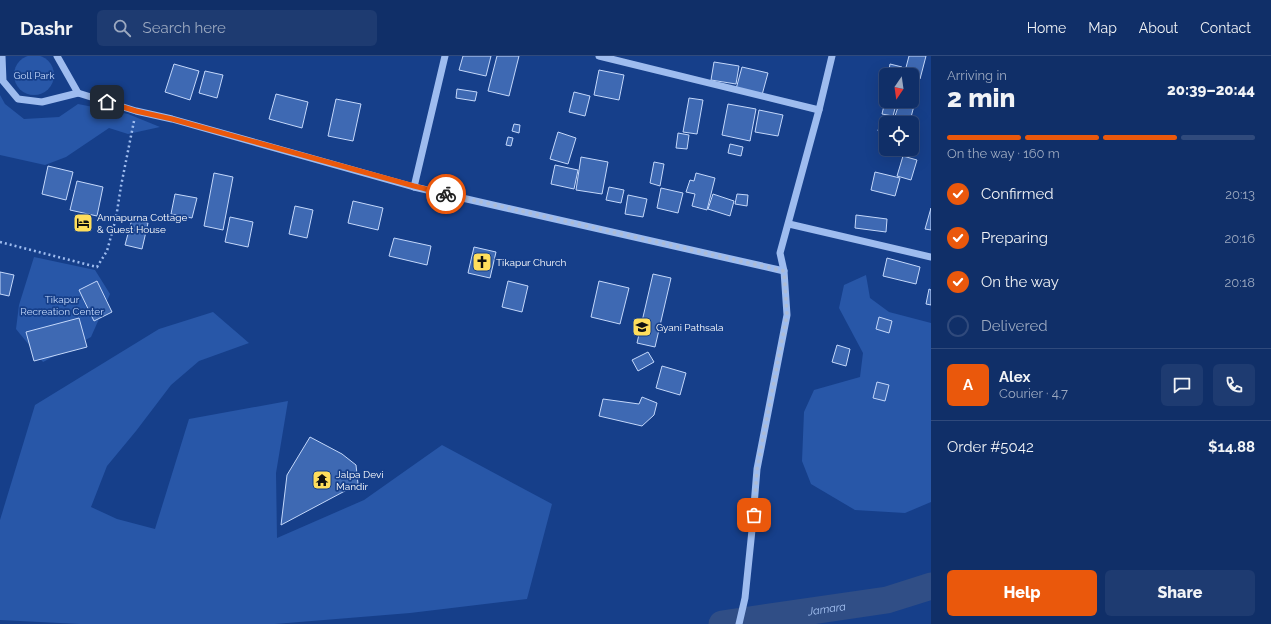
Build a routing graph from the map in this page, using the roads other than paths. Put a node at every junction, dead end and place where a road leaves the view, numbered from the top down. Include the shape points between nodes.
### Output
1 (2, 56) edge
2 (57, 56) edge
3 (445, 56) edge
4 (599, 56) edge
5 (832, 56) edge
6 (78, 93) junction
7 (819, 110) junction
8 (414, 186) junction
9 (789, 224) junction
10 (931, 257) edge
11 (784, 271) junction
12 (739, 624) edge

1 - 6 street via 3,82 18,99 42,102
2 - 6 street
3 - 8 street
4 - 7 street
5 - 7 street
6 - 8 street
7 - 9 street
8 - 11 street
9 - 10 street
9 - 11 street via 780,253
11 - 12 street via 787,315 757,469 745,598

